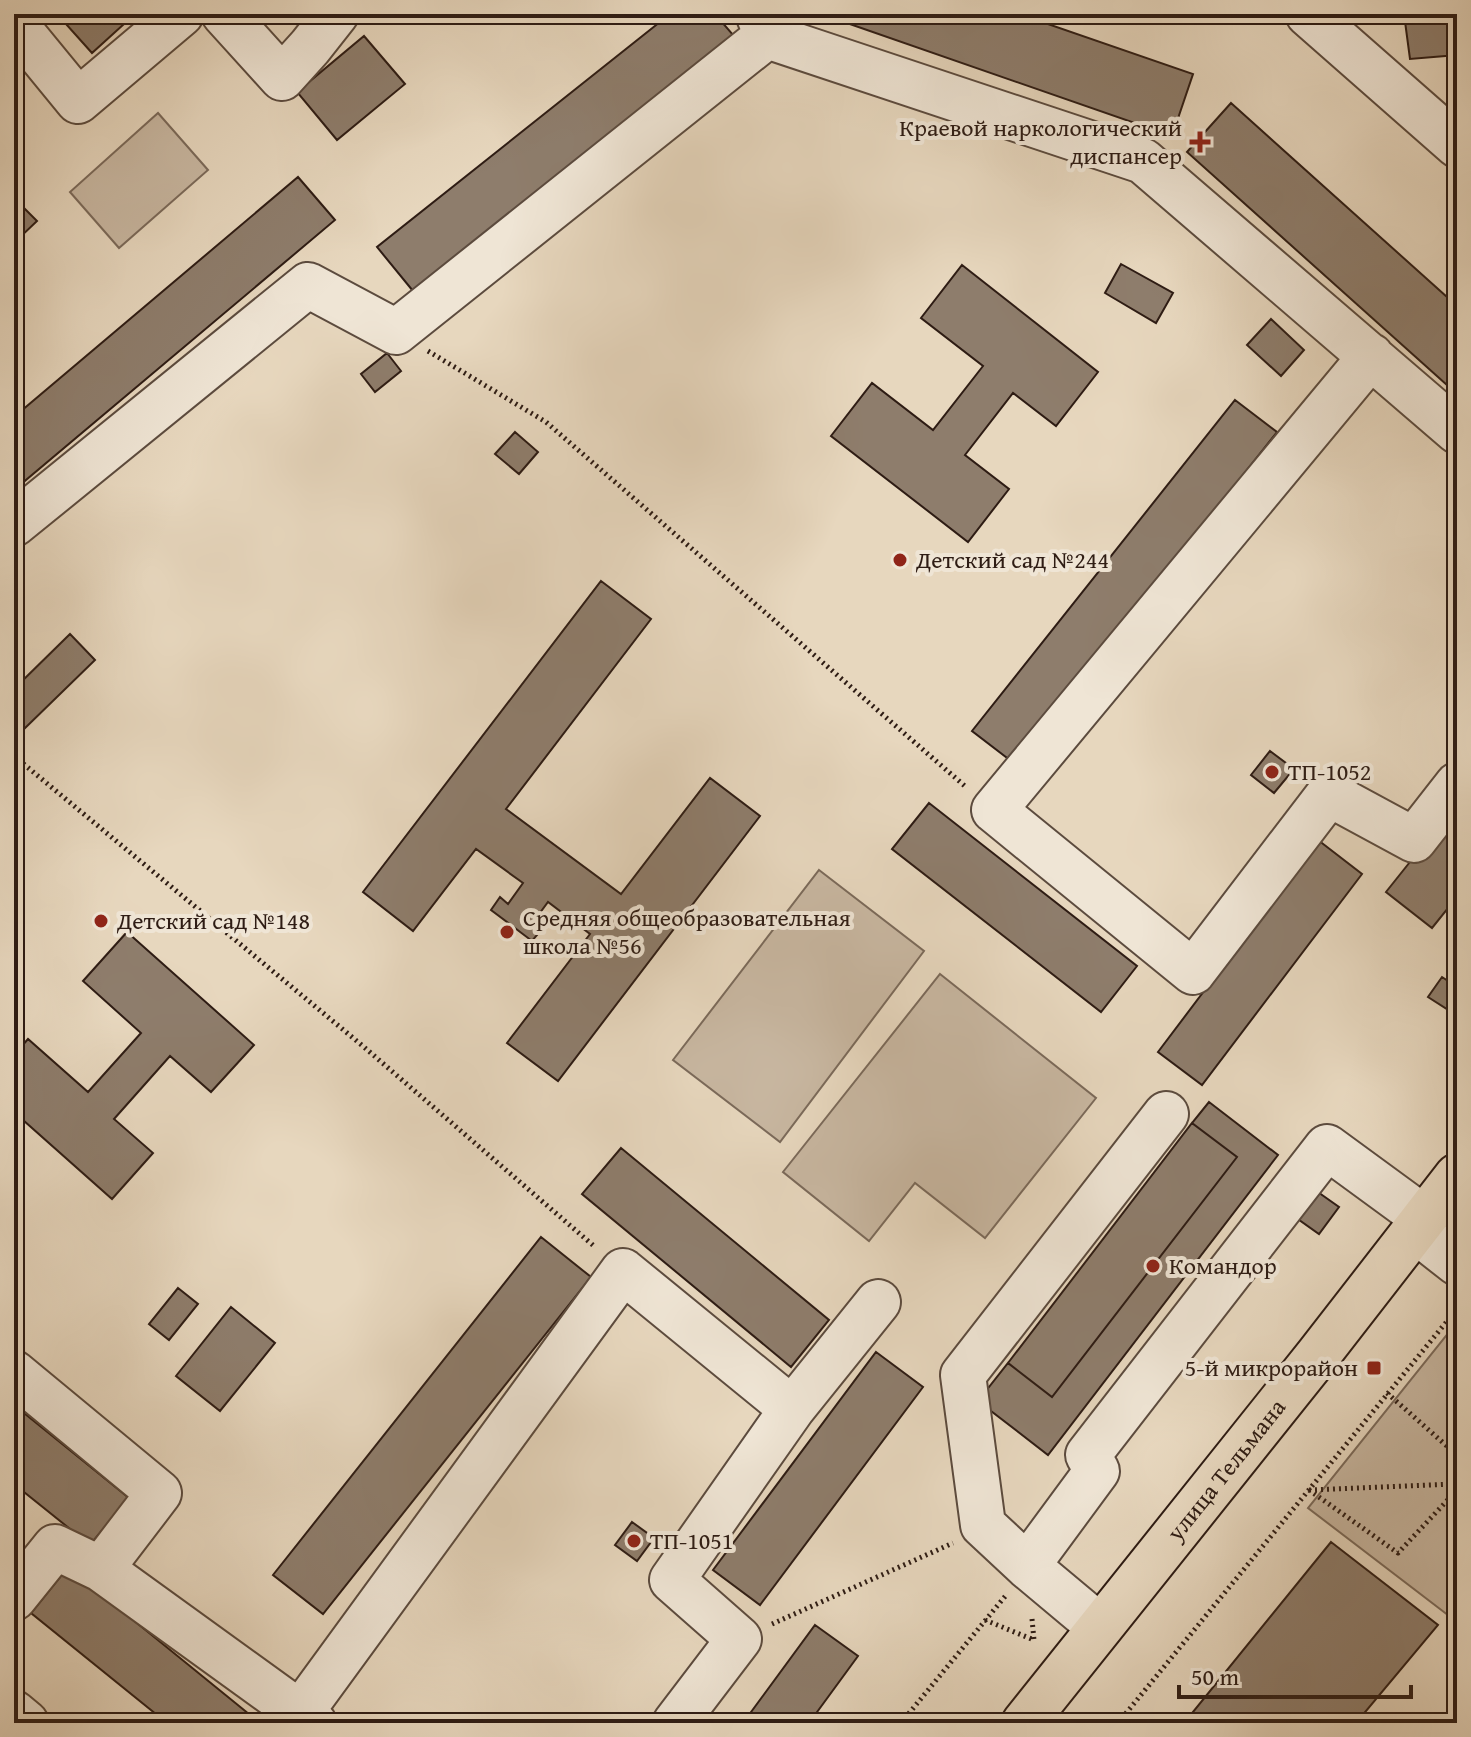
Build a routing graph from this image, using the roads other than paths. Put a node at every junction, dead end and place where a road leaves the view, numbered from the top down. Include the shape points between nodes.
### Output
1 (181, 14) edge
2 (224, 14) edge
3 (336, 14) edge
4 (1317, 17) edge
5 (14, 23) edge
6 (763, 25) edge
7 (1457, 145) edge
8 (1371, 356) junction
9 (1457, 431) edge
10 (14, 524) edge
11 (1457, 785) edge
12 (1166, 1114) dead end
13 (1457, 1176) edge
14 (1419, 1224) junction
15 (1457, 1263) edge
16 (878, 1302) dead end
17 (14, 1373) edge
18 (792, 1409) junction
19 (1027, 1566) junction
20 (101, 1569) junction
21 (14, 1598) edge
22 (1100, 1627) junction
23 (14, 1713) edge
24 (308, 1718) edge
25 (26, 1723) edge
26 (675, 1723) edge
27 (1024, 1723) edge

1 - 5 street via 78,101
2 - 3 street via 282,78
4 - 7 street
6 - 8 street via 1143,161
6 - 10 street via 396,332 308,285
8 - 9 street
8 - 11 street via 994,810 1193,972 1329,794 1414,840
12 - 19 street via 963,1375 983,1525
13 - 14 main road, улица Тельмана
14 - 15 street
14 - 19 street via 1327,1147 1088,1455 1097,1471
14 - 22 main road, улица Тельмана
16 - 18 street
17 - 20 street via 159,1493
18 - 24 street via 623,1271
18 - 26 street via 672,1580 739,1639
19 - 22 street
20 - 21 street via 55,1547
20 - 24 street
22 - 27 main road, улица Тельмана
23 - 25 street

